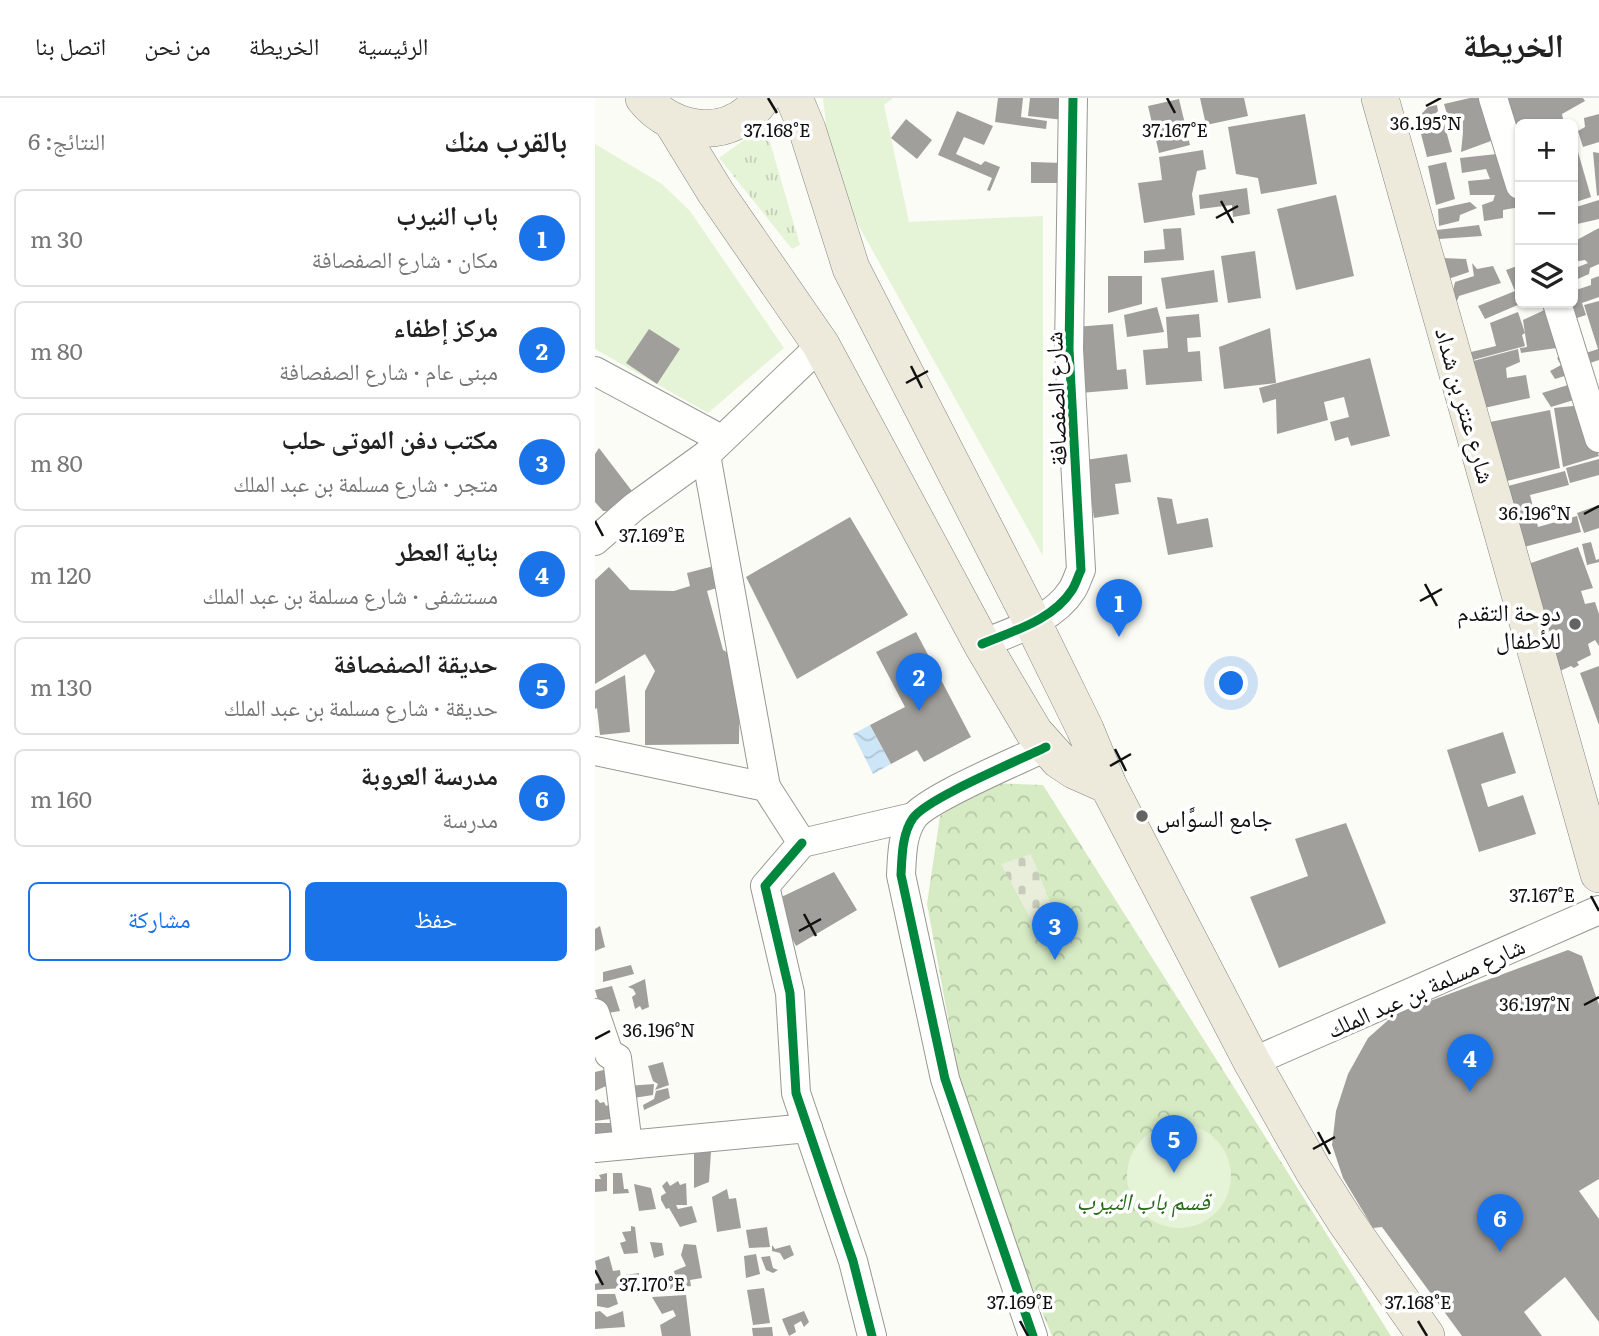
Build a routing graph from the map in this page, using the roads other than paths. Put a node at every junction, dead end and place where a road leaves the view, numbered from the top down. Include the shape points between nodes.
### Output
1 (644, 98) edge
2 (762, 98) edge
3 (794, 98) edge
4 (1073, 98) edge
5 (1380, 98) edge
6 (1493, 98) edge
7 (673, 123) junction
8 (1519, 182) edge
9 (1559, 308) edge
10 (821, 345) junction
11 (595, 371) edge
12 (1599, 438) edge
13 (714, 447) junction
14 (595, 541) edge
15 (1033, 623) junction
16 (982, 644) junction
17 (1046, 747) junction
18 (595, 751) edge
19 (1108, 785) junction
20 (766, 787) junction
21 (913, 817) junction
22 (802, 843) junction
23 (1599, 874) edge
24 (1599, 910) edge
25 (595, 1013) edge
26 (1252, 1062) junction
27 (808, 1128) junction
28 (628, 1145) junction
29 (595, 1148) edge
30 (872, 1336) edge
31 (1033, 1336) edge
32 (1426, 1336) edge

1 - 7 main road
2 - 7 main road via 729,124 710,129
3 - 15 main road via 851,268
4 - 15 street, شارع الصفصافة via 1069,349 1081,570 1072,591
5 - 23 main road, شارع عنتر بن شداد
6 - 8 street
7 - 10 main road
9 - 12 street
10 - 13 street
10 - 16 main road
11 - 13 street
13 - 14 street
13 - 20 street
15 - 16 street, شارع الصفصافة
15 - 19 main road
16 - 17 main road
17 - 19 main road via 1074,770
17 - 21 street via 935,801
18 - 20 street
19 - 26 main road
20 - 22 street
21 - 22 street
21 - 31 street via 903,844 901,875 945,1079
22 - 27 street via 765,886 790,993 796,1093
24 - 26 street, شارع مسلمة بن عبد الملك
25 - 28 street via 609,1054 617,1058
26 - 32 main road via 1346,1222
27 - 28 street
27 - 30 street via 853,1261
28 - 29 street

